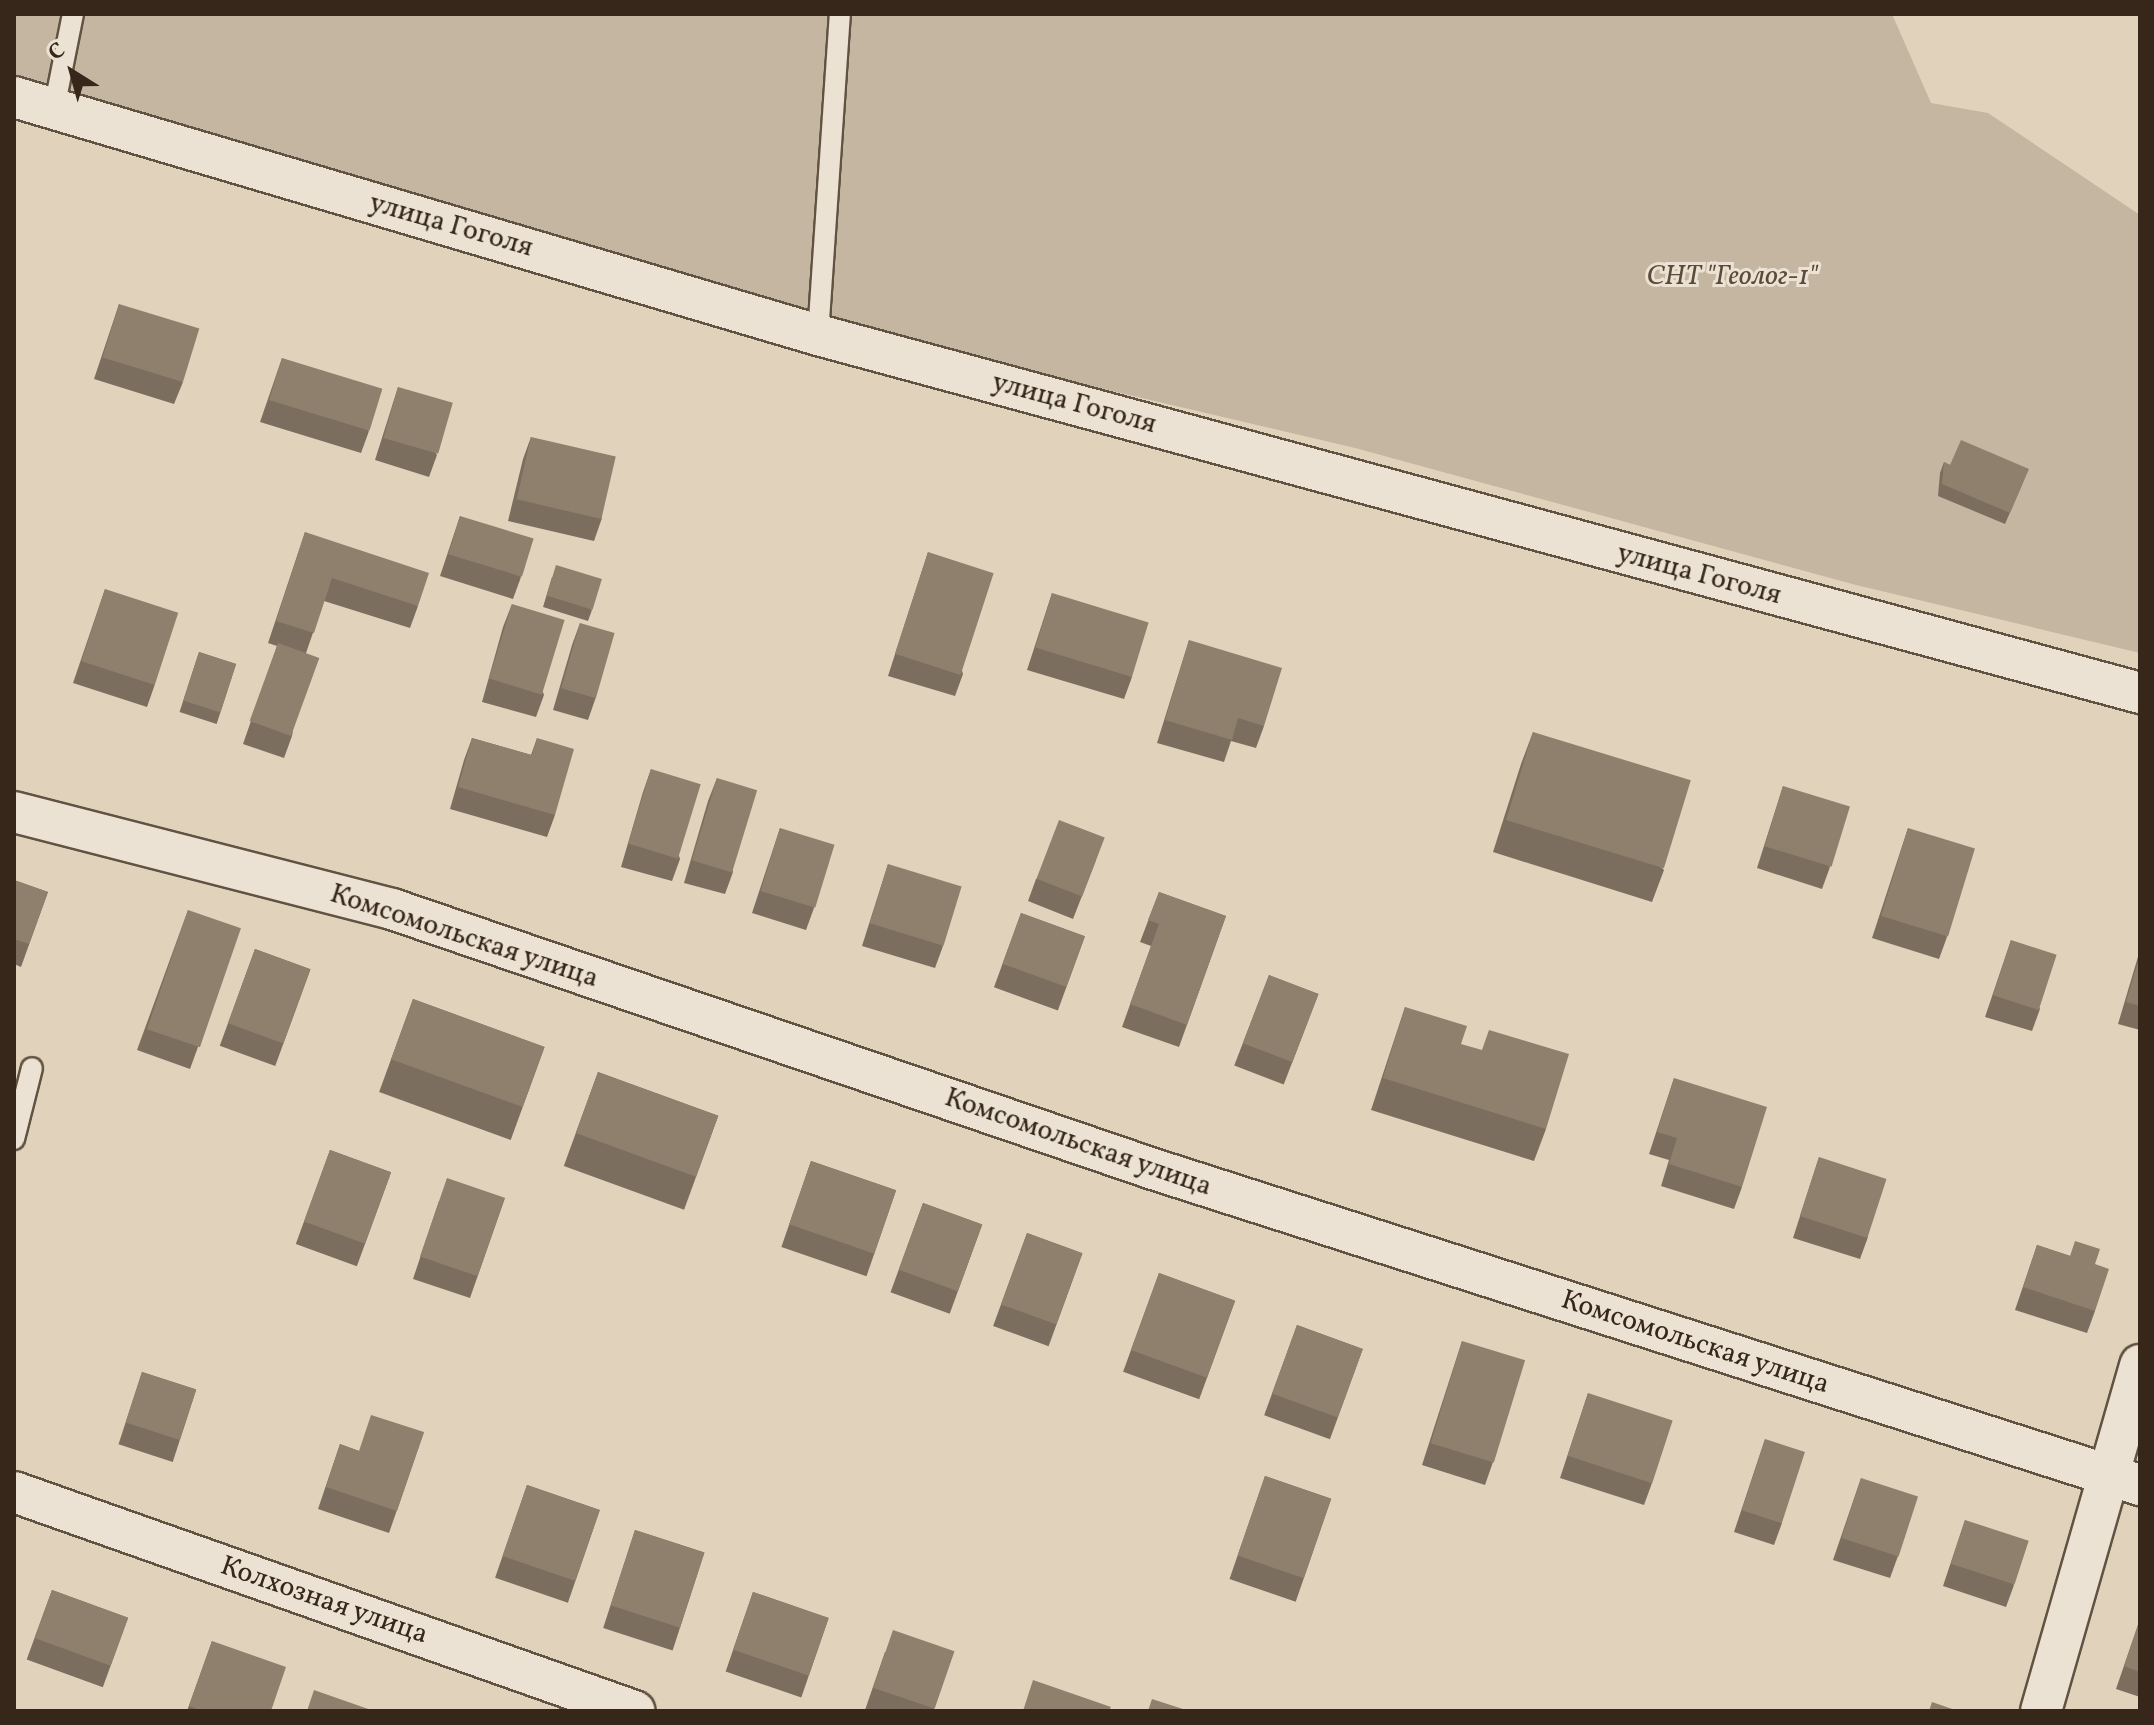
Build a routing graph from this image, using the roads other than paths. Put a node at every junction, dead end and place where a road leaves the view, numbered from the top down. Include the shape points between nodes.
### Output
1 (73, 14) edge
2 (840, 14) edge
3 (14, 97) edge
4 (54, 109) junction
5 (818, 335) junction
6 (2140, 693) edge
7 (14, 812) edge
8 (32, 1068) dead end
9 (14, 1139) edge
10 (2140, 1365) edge
11 (2124, 1480) edge
12 (14, 1492) edge
13 (634, 1711) edge
14 (2041, 1711) edge

1 - 4 lane
2 - 5 lane
3 - 4 street, улица Гоголя
4 - 5 street, улица Гоголя
5 - 6 street, улица Гоголя
7 - 11 street, Комсомольская улица via 392,909 1150,1168
8 - 9 lane
10 - 11 street
11 - 14 street
12 - 13 street, Колхозная улица

